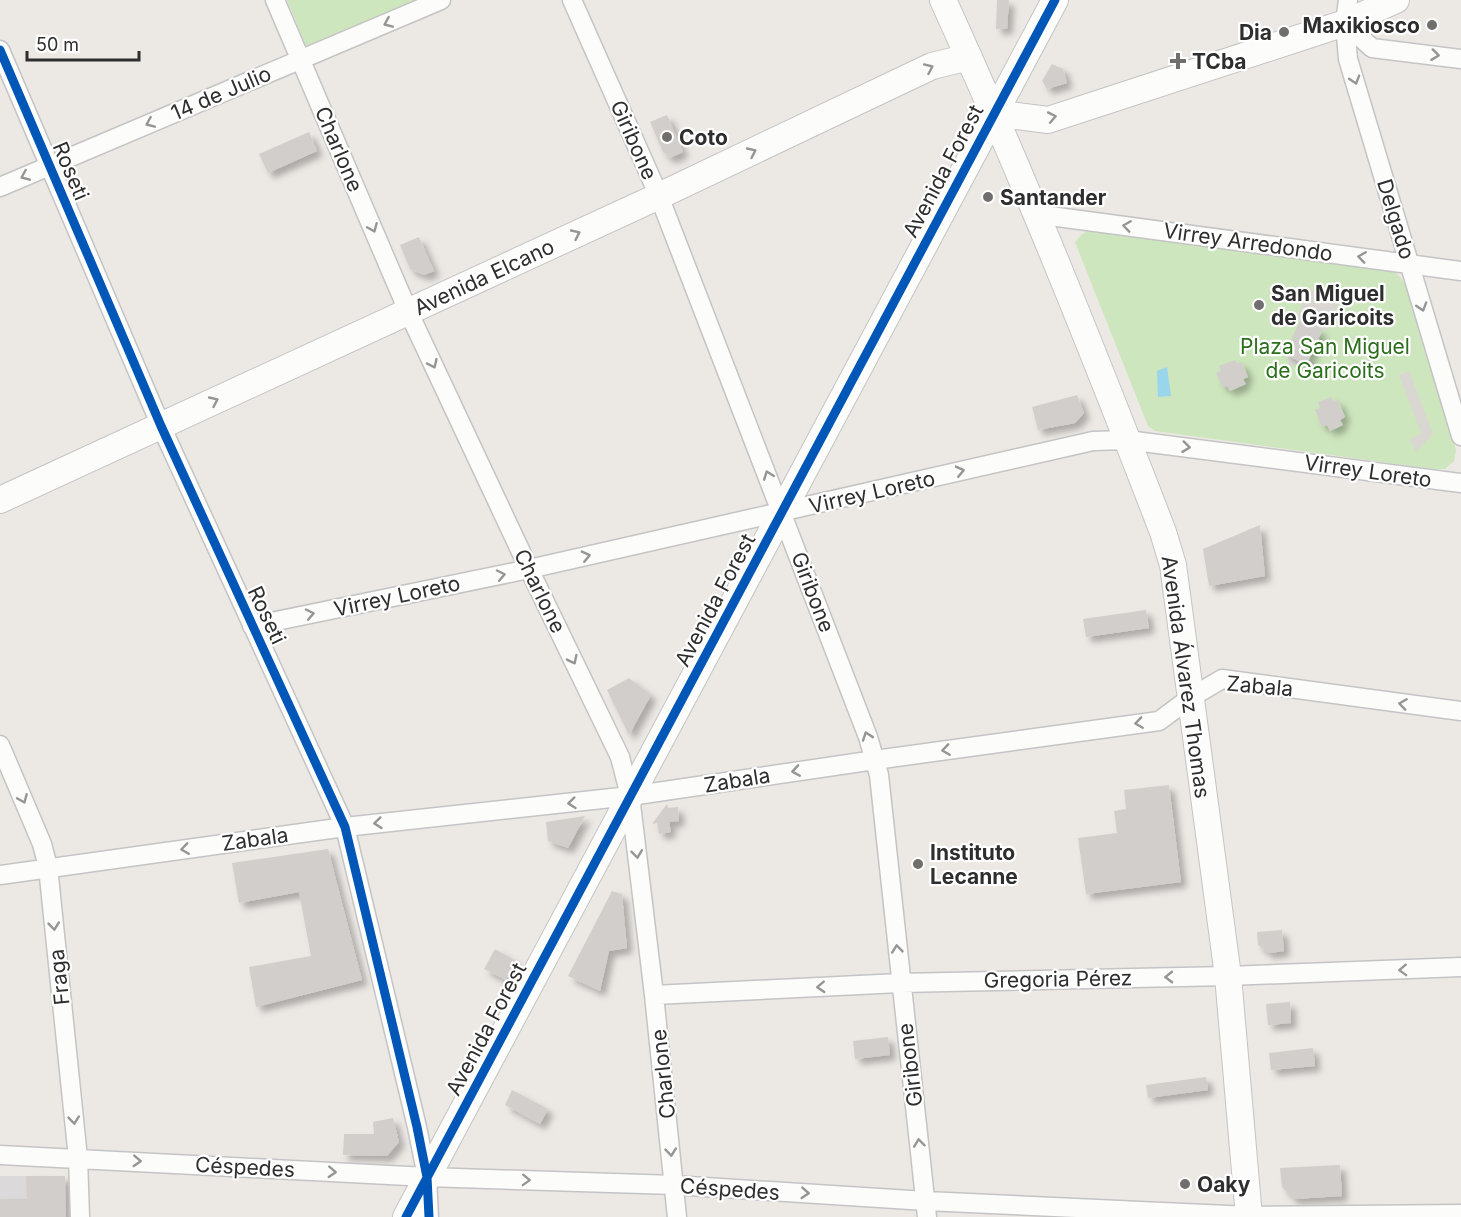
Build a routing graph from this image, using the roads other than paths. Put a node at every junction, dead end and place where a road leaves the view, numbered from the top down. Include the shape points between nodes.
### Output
1 (275, 0) edge
2 (441, 0) edge
3 (572, 0) edge
4 (943, 0) edge
5 (1055, 0) edge
6 (1396, 0) edge
7 (1346, 11) edge
8 (0, 50) edge
9 (969, 57) junction
10 (1461, 58) edge
11 (301, 60) junction
12 (994, 114) junction
13 (50, 166) junction
14 (0, 187) edge
15 (659, 196) junction
16 (1035, 214) junction
17 (1409, 263) junction
18 (1461, 271) edge
19 (408, 311) junction
20 (161, 426) junction
21 (1461, 436) edge
22 (1127, 440) junction
23 (1461, 483) edge
24 (0, 501) edge
25 (782, 512) junction
26 (529, 569) junction
27 (252, 626) junction
28 (1190, 698) junction
29 (1461, 711) edge
30 (0, 745) edge
31 (875, 760) junction
32 (630, 796) junction
33 (345, 827) junction
34 (48, 867) junction
35 (0, 875) edge
36 (1461, 968) edge
37 (1228, 976) junction
38 (900, 982) junction
39 (654, 995) junction
40 (0, 1155) edge
41 (78, 1158) junction
42 (427, 1177) junction
43 (674, 1185) junction
44 (926, 1209) edge
45 (1461, 1214) edge
46 (80, 1217) edge
47 (406, 1217) edge
48 (429, 1217) edge
49 (677, 1217) edge
50 (1249, 1217) edge

1 - 11 street, Charlone
2 -> 11 street, 14 de Julio
3 - 15 street, Giribone
4 - 9 main road, Avenida Álvarez Thomas
5 - 12 main road, Avenida Forest
6 - 7 main road
7 -> 10 street via 1372,48
12 -> 7 main road via 1048,120
7 -> 17 street, Delgado via 1348,59
8 - 13 street, Roseti
9 - 12 main road, Avenida Álvarez Thomas
15 -> 9 main road, Avenida Elcano via 932,66
11 -> 13 street, 14 de Julio
11 -> 19 street, Charlone
12 - 16 main road, Avenida Álvarez Thomas
12 - 25 main road, Avenida Forest
13 -> 14 street, 14 de Julio
13 - 20 street, Roseti
19 -> 15 main road, Avenida Elcano
25 -> 15 street, Giribone
17 -> 16 street, Virrey Arredondo
16 - 22 main road, Avenida Álvarez Thomas
17 - 18 street, Virrey Arredondo
17 -> 21 street, Delgado
20 -> 19 main road, Avenida Elcano
19 -> 26 street, Charlone
20 - 24 main road, Avenida Elcano
20 - 27 street, Roseti
22 -> 23 street, Virrey Loreto
25 -> 22 street, Virrey Loreto via 1093,441
22 - 28 main road, Avenida Álvarez Thomas via 1173,565
26 -> 25 street, Virrey Loreto
31 -> 25 street, Giribone
25 - 32 main road, Avenida Forest
27 -> 26 street, Virrey Loreto
26 -> 32 street, Charlone via 620,757
27 - 33 street, Roseti
29 -> 28 street, Zabala via 1222,679
28 -> 31 street, Zabala via 1159,721
28 - 37 main road, Avenida Álvarez Thomas
30 -> 34 street, Fraga
31 -> 32 street, Zabala
38 -> 31 street, Giribone
32 -> 33 street, Zabala
32 -> 39 street, Charlone
32 - 42 main road, Avenida Forest
33 -> 34 street, Zabala
33 - 42 street, Roseti
34 - 35 street, Zabala
34 -> 41 street, Fraga
36 -> 37 street, Gregoria Pérez
37 -> 38 street, Gregoria Pérez
37 - 50 main road, Avenida Álvarez Thomas
38 -> 39 street, Gregoria Pérez
44 -> 38 street, Giribone
39 -> 43 street, Charlone
40 - 41 street, Céspedes
41 -> 42 street, Céspedes
41 - 46 street, Fraga
42 -> 43 street, Céspedes
42 - 47 main road, Avenida Forest
42 - 48 street, Roseti
43 -> 44 street, Céspedes
43 - 49 street, Charlone
44 - 50 street, Céspedes
45 - 50 street, Céspedes

